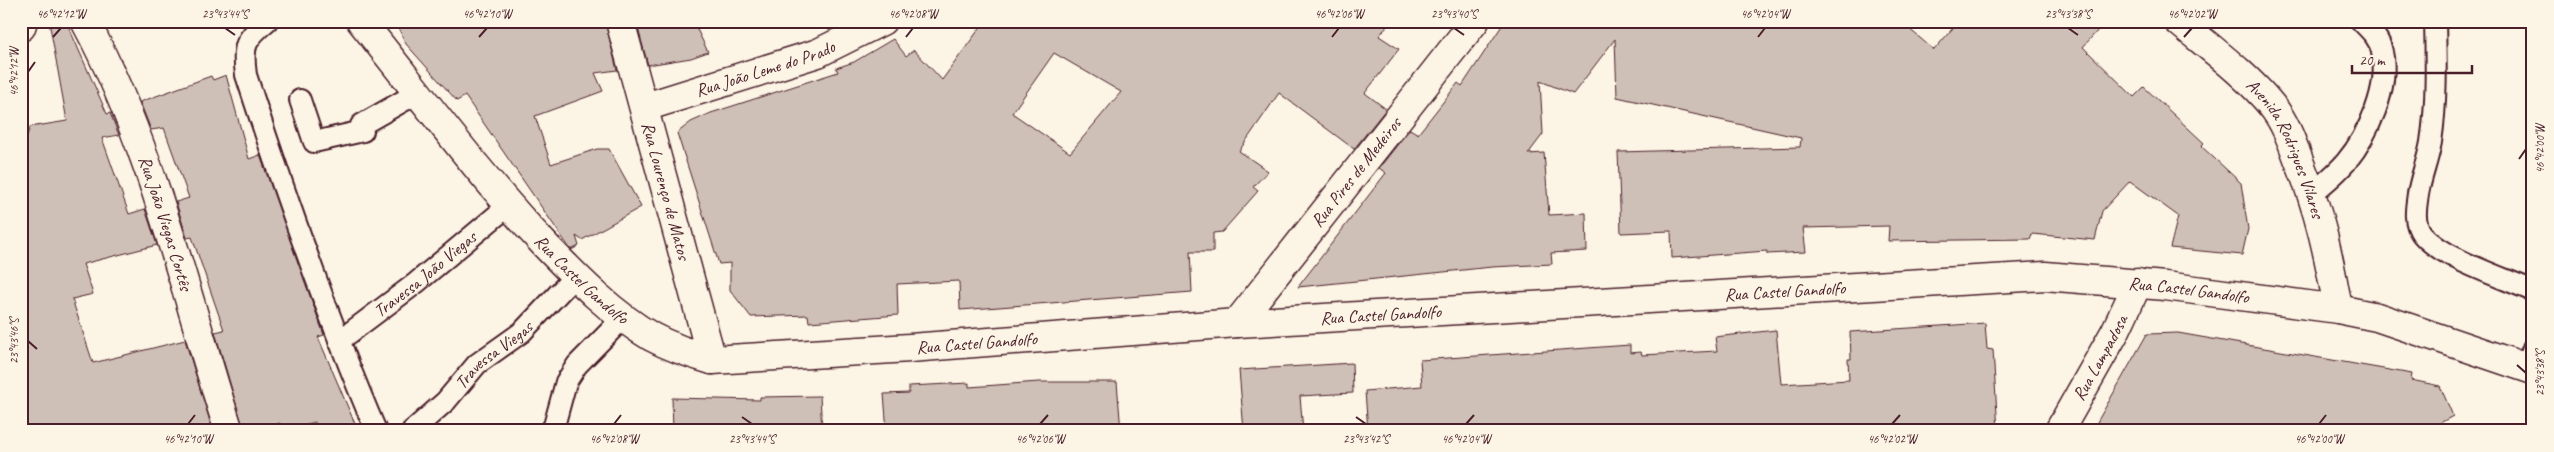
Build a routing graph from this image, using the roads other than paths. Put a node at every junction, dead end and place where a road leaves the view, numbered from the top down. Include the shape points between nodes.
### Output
1 (22, 21) edge
2 (85, 21) edge
3 (268, 21) edge
4 (361, 21) edge
5 (620, 21) edge
6 (882, 21) edge
7 (1475, 21) edge
8 (2178, 21) edge
9 (2362, 21) edge
10 (2435, 21) edge
11 (21, 27) edge
12 (419, 92) junction
13 (300, 100) dead end
14 (645, 107) junction
15 (2312, 194) junction
16 (508, 206) junction
17 (575, 276) junction
18 (2138, 283) junction
19 (2533, 291) edge
20 (2338, 309) junction
21 (624, 317) junction
22 (1237, 323) junction
23 (339, 341) junction
24 (712, 360) junction
25 (2531, 362) edge
26 (229, 431) edge
27 (376, 431) edge
28 (412, 431) edge
29 (550, 431) edge
30 (2059, 431) edge

1 - 11 street
2 - 26 street, Rua João Viegas Cortês via 105,58 141,146
3 - 23 lane via 251,34 246,44 246,75 287,200
4 - 12 street, Rua Castel Gandolfo
5 - 14 street, Rua Lourenço de Matos
6 - 14 street, Rua João Leme do Prado via 818,53
7 - 22 street, Rua Pires de Medeiros
8 - 15 street, Avenida Rodrigues Vilares via 2247,80 2272,106 2287,130
9 - 15 lane via 2375,36 2382,52 2383,79 2377,104 2345,164
10 - 19 lane via 2436,91 2416,222 2426,237 2445,252
12 - 13 lane via 361,125 363,130 314,142
12 - 16 street, Rua Castel Gandolfo
14 - 24 street, Rua Lourenço de Matos
15 - 20 street, Avenida Rodrigues Vilares via 2327,246
16 - 17 street, Rua Castel Gandolfo
16 - 23 lane, Travessa João Viegas via 416,283
17 - 21 street, Rua Castel Gandolfo
17 - 28 lane, Travessa Viegas via 522,332 477,364 446,401
18 - 20 street, Rua Castel Gandolfo
18 - 22 street, Rua Castel Gandolfo via 2044,276
18 - 30 street, Rua Lampadosa via 2115,332
20 - 25 street, Rua Castel Gandolfo via 2377,317
21 - 24 street, Rua Castel Gandolfo via 680,351
21 - 29 lane via 577,365 566,382
22 - 24 street, Rua Castel Gandolfo
23 - 27 lane

